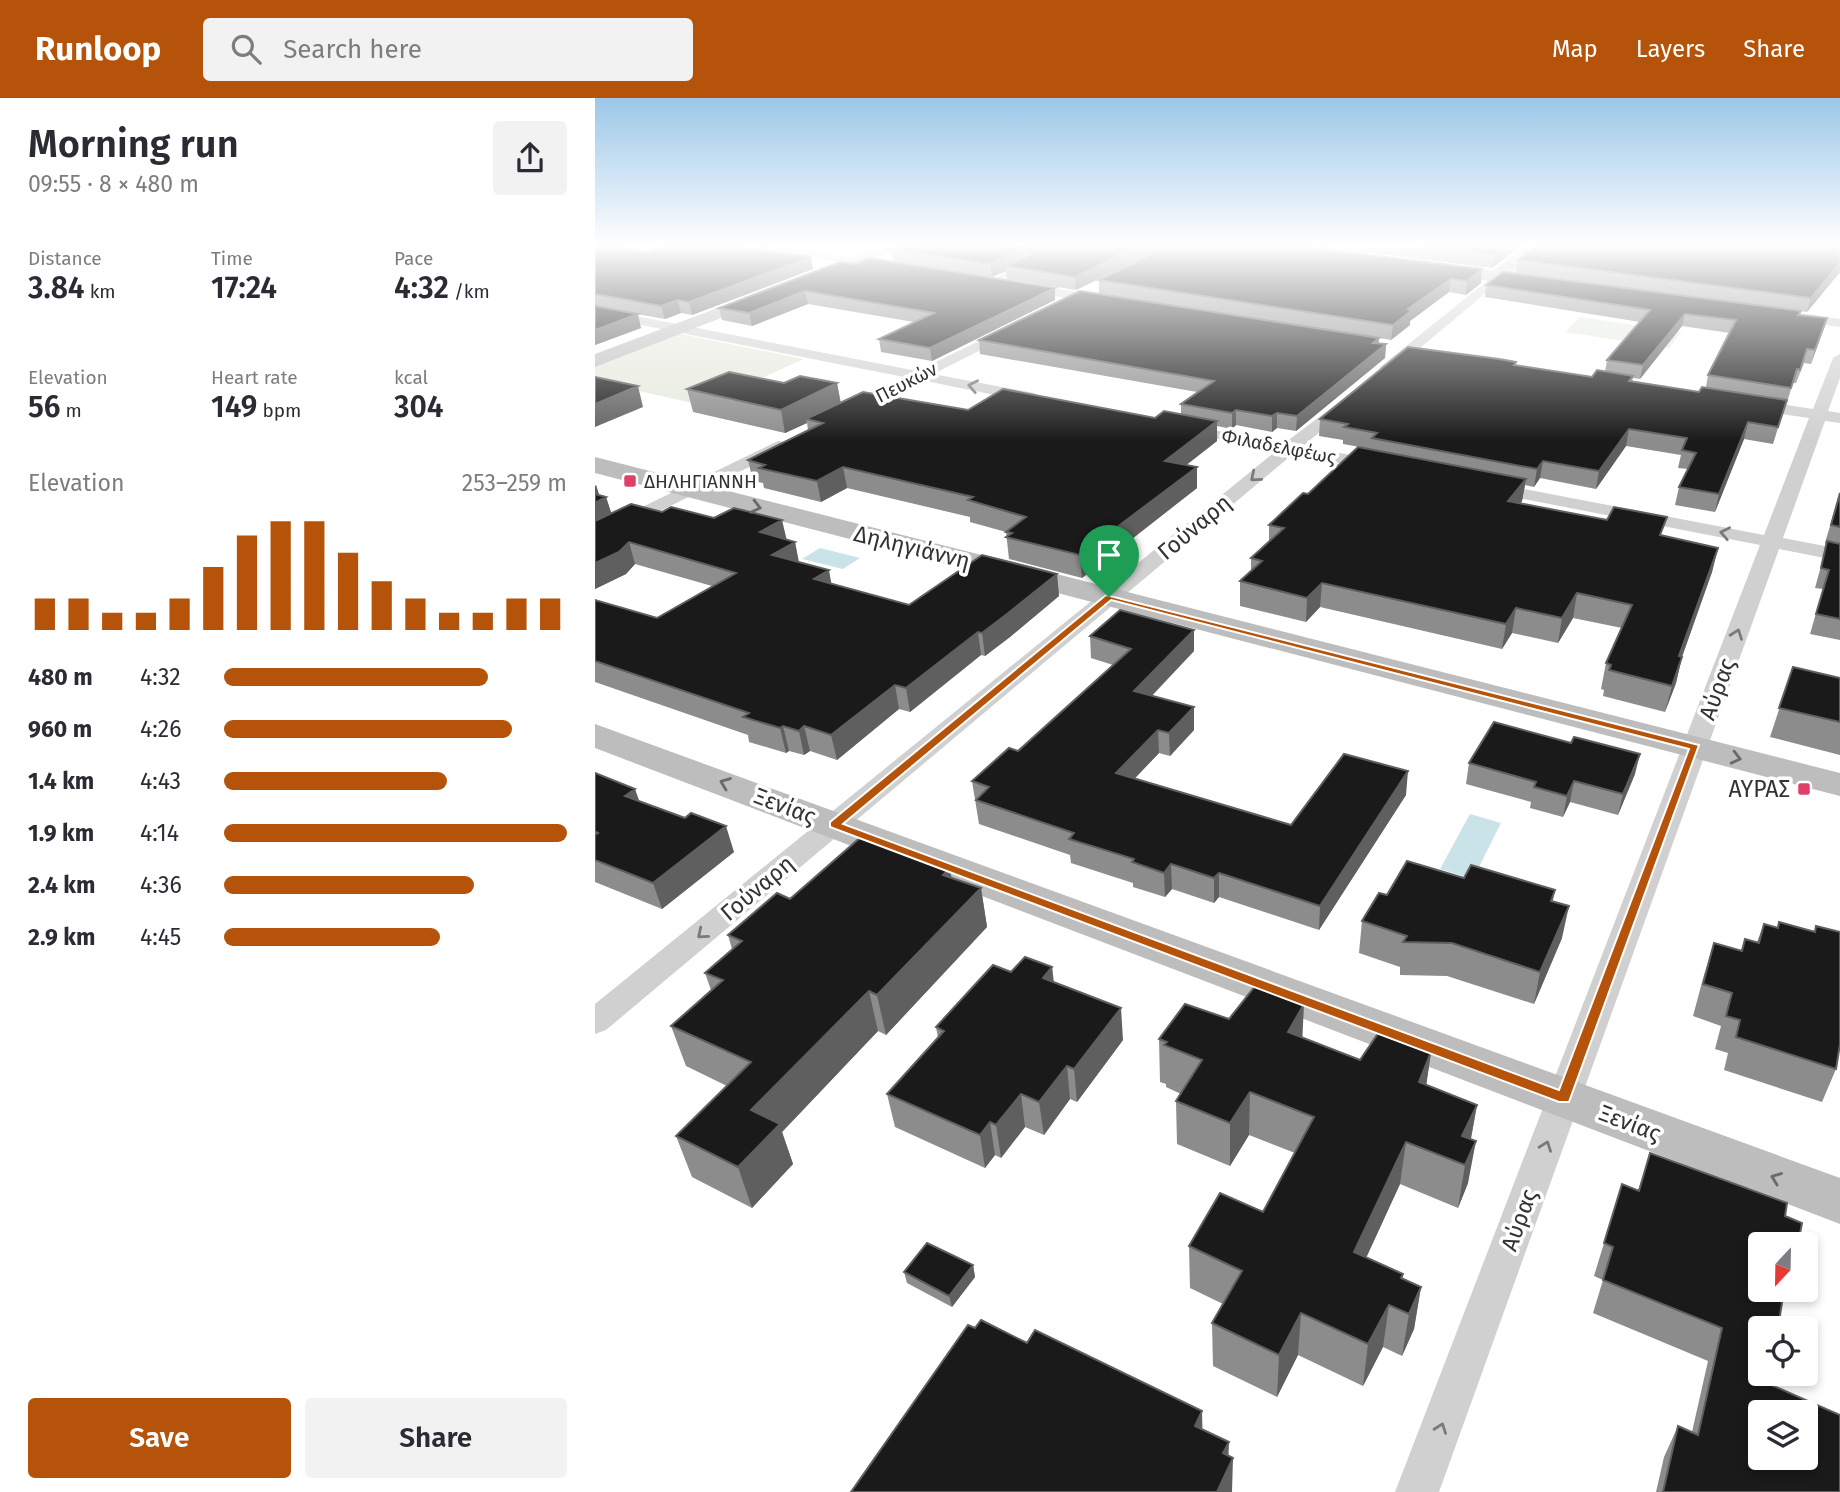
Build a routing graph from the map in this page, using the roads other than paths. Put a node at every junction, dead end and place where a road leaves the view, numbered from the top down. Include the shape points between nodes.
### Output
1 (727, 311) edge
2 (1452, 311) edge
3 (595, 312) edge
4 (1785, 315) edge
5 (1025, 323) edge
6 (1840, 323) edge
7 (680, 329) junction
8 (1402, 349) junction
9 (1436, 354) edge
10 (1840, 358) edge
11 (595, 361) edge
12 (918, 375) junction
13 (1051, 401) edge
14 (1729, 401) edge
15 (1829, 416) edge
16 (836, 417) edge
17 (1171, 425) edge
18 (787, 441) edge
19 (1290, 448) junction
20 (595, 465) edge
21 (1397, 469) edge
22 (1477, 484) edge
23 (690, 490) junction
24 (595, 537) edge
25 (1772, 542) junction
26 (1840, 555) edge
27 (1109, 597) junction
28 (595, 735) edge
29 (1695, 748) junction
30 (1840, 785) edge
31 (834, 825) junction
32 (595, 1022) edge
33 (1564, 1098) junction
34 (1840, 1202) edge
35 (1417, 1492) edge

1 - 7 street
2 - 8 street, Γούναρη
3 - 7 street
4 - 6 street
5 - 12 street, Πευκών
7 - 11 street
7 - 12 street
8 - 9 street
8 - 19 street, Γούναρη
10 - 15 street, Αύρας
13 -> 12 street
12 - 16 street, Πευκών
14 - 15 street
15 - 25 street, Αύρας
17 - 19 street, Φιλαδελφέως
18 - 23 street
19 - 21 street, Φιλαδελφέως
19 -> 27 street, Γούναρη
20 - 23 street, Δηληγιάννη
25 -> 22 street
23 - 24 street
23 -> 27 street, Δηληγιάννη
25 - 26 street
29 -> 25 street, Αύρας
27 - 29 street, Δηληγιάννη
27 - 31 street, Γούναρη
31 -> 28 street, Ξενίας
29 -> 30 street, Δηληγιάννη
29 - 33 street, Αύρας
31 -> 32 street, Γούναρη
31 - 33 street, Ξενίας
34 -> 33 street, Ξενίας
35 -> 33 street, Αύρας

